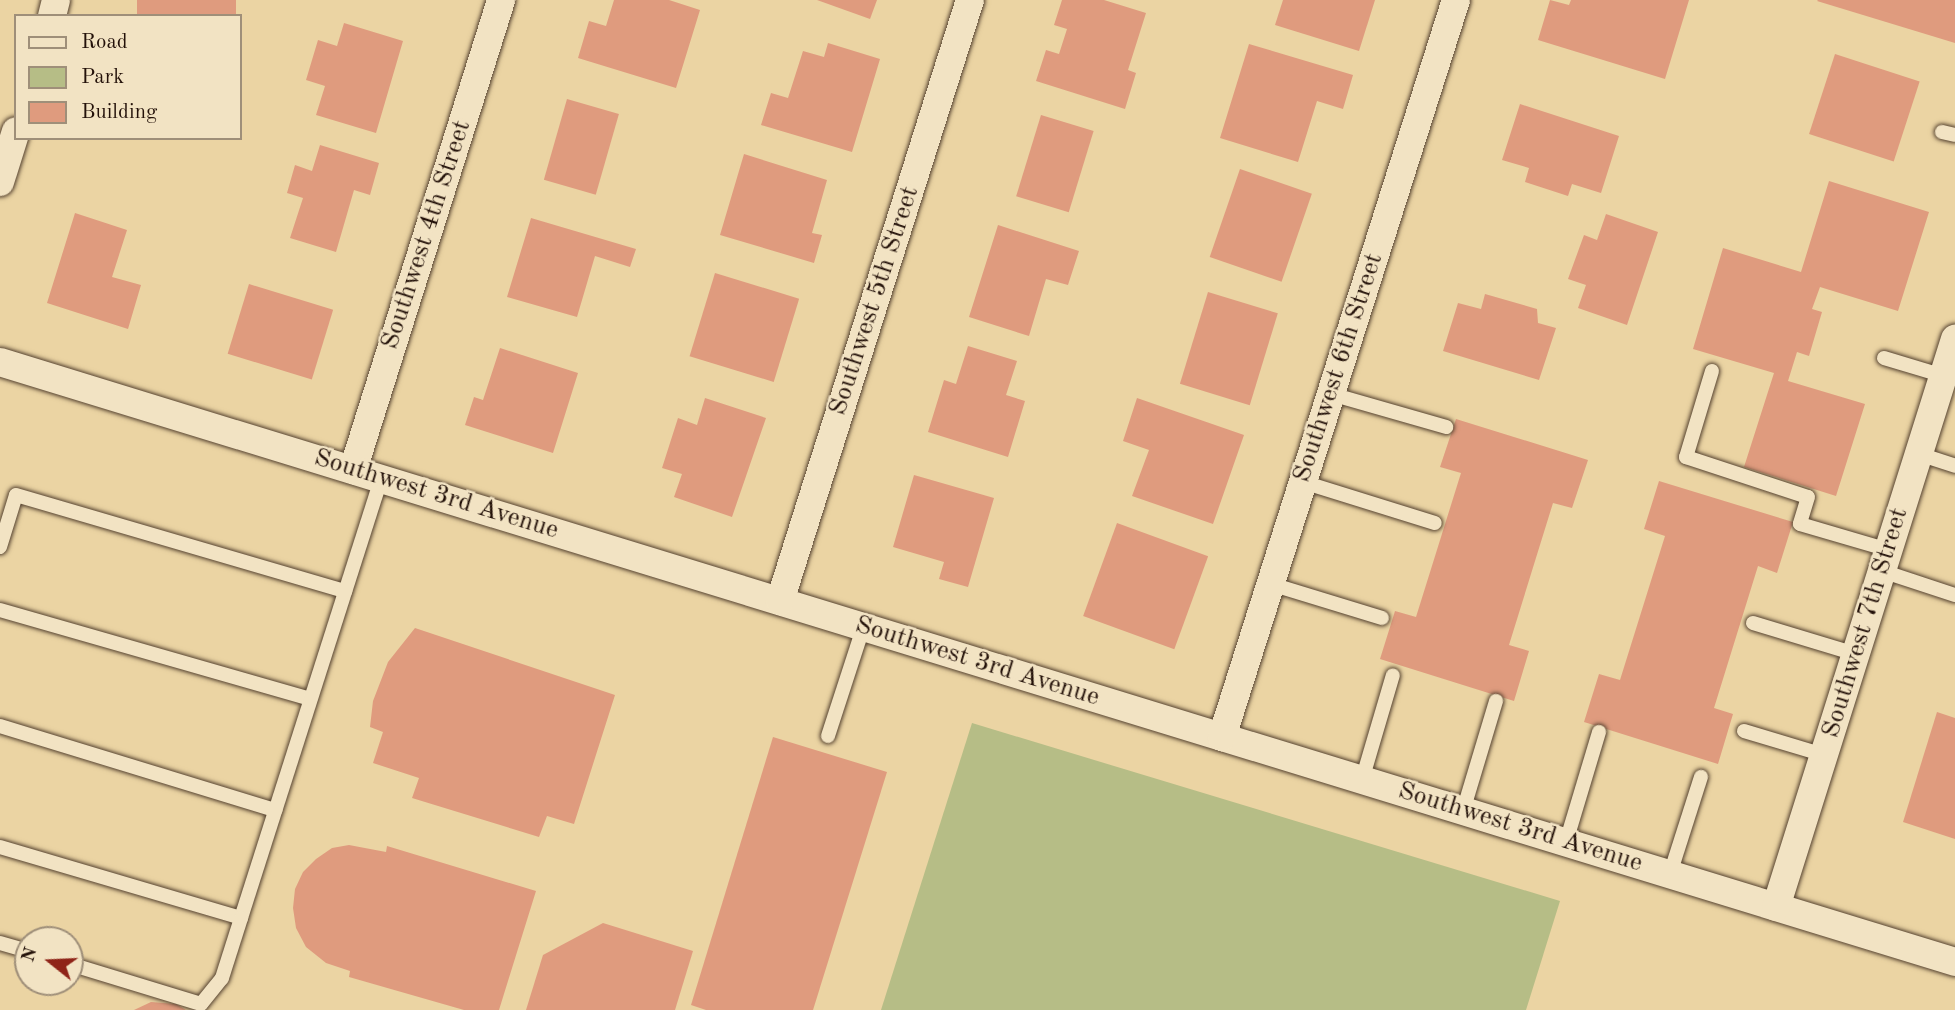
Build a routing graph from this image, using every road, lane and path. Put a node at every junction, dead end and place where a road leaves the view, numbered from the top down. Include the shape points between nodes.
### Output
1 (501, 0) edge
2 (970, 0) edge
3 (1457, 0) edge
4 (14, 137) edge
5 (0, 182) edge
6 (1955, 339) edge
7 (1884, 358) dead end
8 (0, 362) edge
9 (1712, 372) dead end
10 (1944, 376) junction
11 (1331, 394) junction
12 (1446, 427) dead end
13 (1919, 454) junction
14 (1955, 467) edge
15 (353, 470) junction
16 (381, 478) junction
17 (1303, 482) junction
18 (1436, 523) dead end
19 (0, 547) edge
20 (1885, 561) junction
21 (1271, 584) junction
22 (345, 591) junction
23 (1955, 595) edge
24 (780, 601) junction
25 (0, 610) edge
26 (1382, 618) dead end
27 (1753, 623) dead end
28 (863, 628) junction
29 (1856, 654) junction
30 (1393, 675) dead end
31 (310, 699) junction
32 (1496, 701) dead end
33 (0, 726) edge
34 (1744, 731) dead end
35 (1600, 732) dead end
36 (828, 736) dead end
37 (1222, 737) junction
38 (1824, 755) junction
39 (1701, 777) dead end
40 (1362, 780) junction
41 (275, 810) junction
42 (1463, 811) junction
43 (1566, 842) junction
44 (0, 847) edge
45 (1670, 874) junction
46 (1776, 907) junction
47 (241, 918) junction
48 (1955, 962) edge
49 (84, 968) edge

1 - 15 street, Southwest 4th Street
2 - 24 street, Southwest 5th Street
3 - 11 street, Southwest 6th Street
4 - 5 street
6 - 10 street, Southwest 7th Street
7 - 10 lane
8 - 15 street, Southwest 3rd Avenue
9 - 20 lane via 1686,457 1808,497 1800,524
10 - 13 street, Southwest 7th Street
11 - 12 lane
11 - 17 street, Southwest 6th Street
13 - 14 lane
13 - 20 street, Southwest 7th Street
15 - 16 street, Southwest 3rd Avenue
16 - 22 lane
16 - 24 street, Southwest 3rd Avenue
17 - 18 lane
17 - 21 street, Southwest 6th Street
19 - 22 lane via 16,495
20 - 23 lane
20 - 29 street, Southwest 7th Street
21 - 26 lane
21 - 37 street, Southwest 6th Street
22 - 31 lane
24 - 28 street, Southwest 3rd Avenue
25 - 31 lane
27 - 29 lane
28 - 36 lane
28 - 37 street, Southwest 3rd Avenue
29 - 38 street, Southwest 7th Street
30 - 40 lane
31 - 41 lane
32 - 42 lane
33 - 41 lane
34 - 38 lane
35 - 43 lane
37 - 40 street, Southwest 3rd Avenue
38 - 46 street, Southwest 7th Street
39 - 45 lane
40 - 42 street, Southwest 3rd Avenue
41 - 47 lane
42 - 43 street, Southwest 3rd Avenue
43 - 45 street, Southwest 3rd Avenue
44 - 47 lane
45 - 46 street, Southwest 3rd Avenue
46 - 48 street, Southwest 3rd Avenue
47 - 49 lane via 222,978 201,1004

